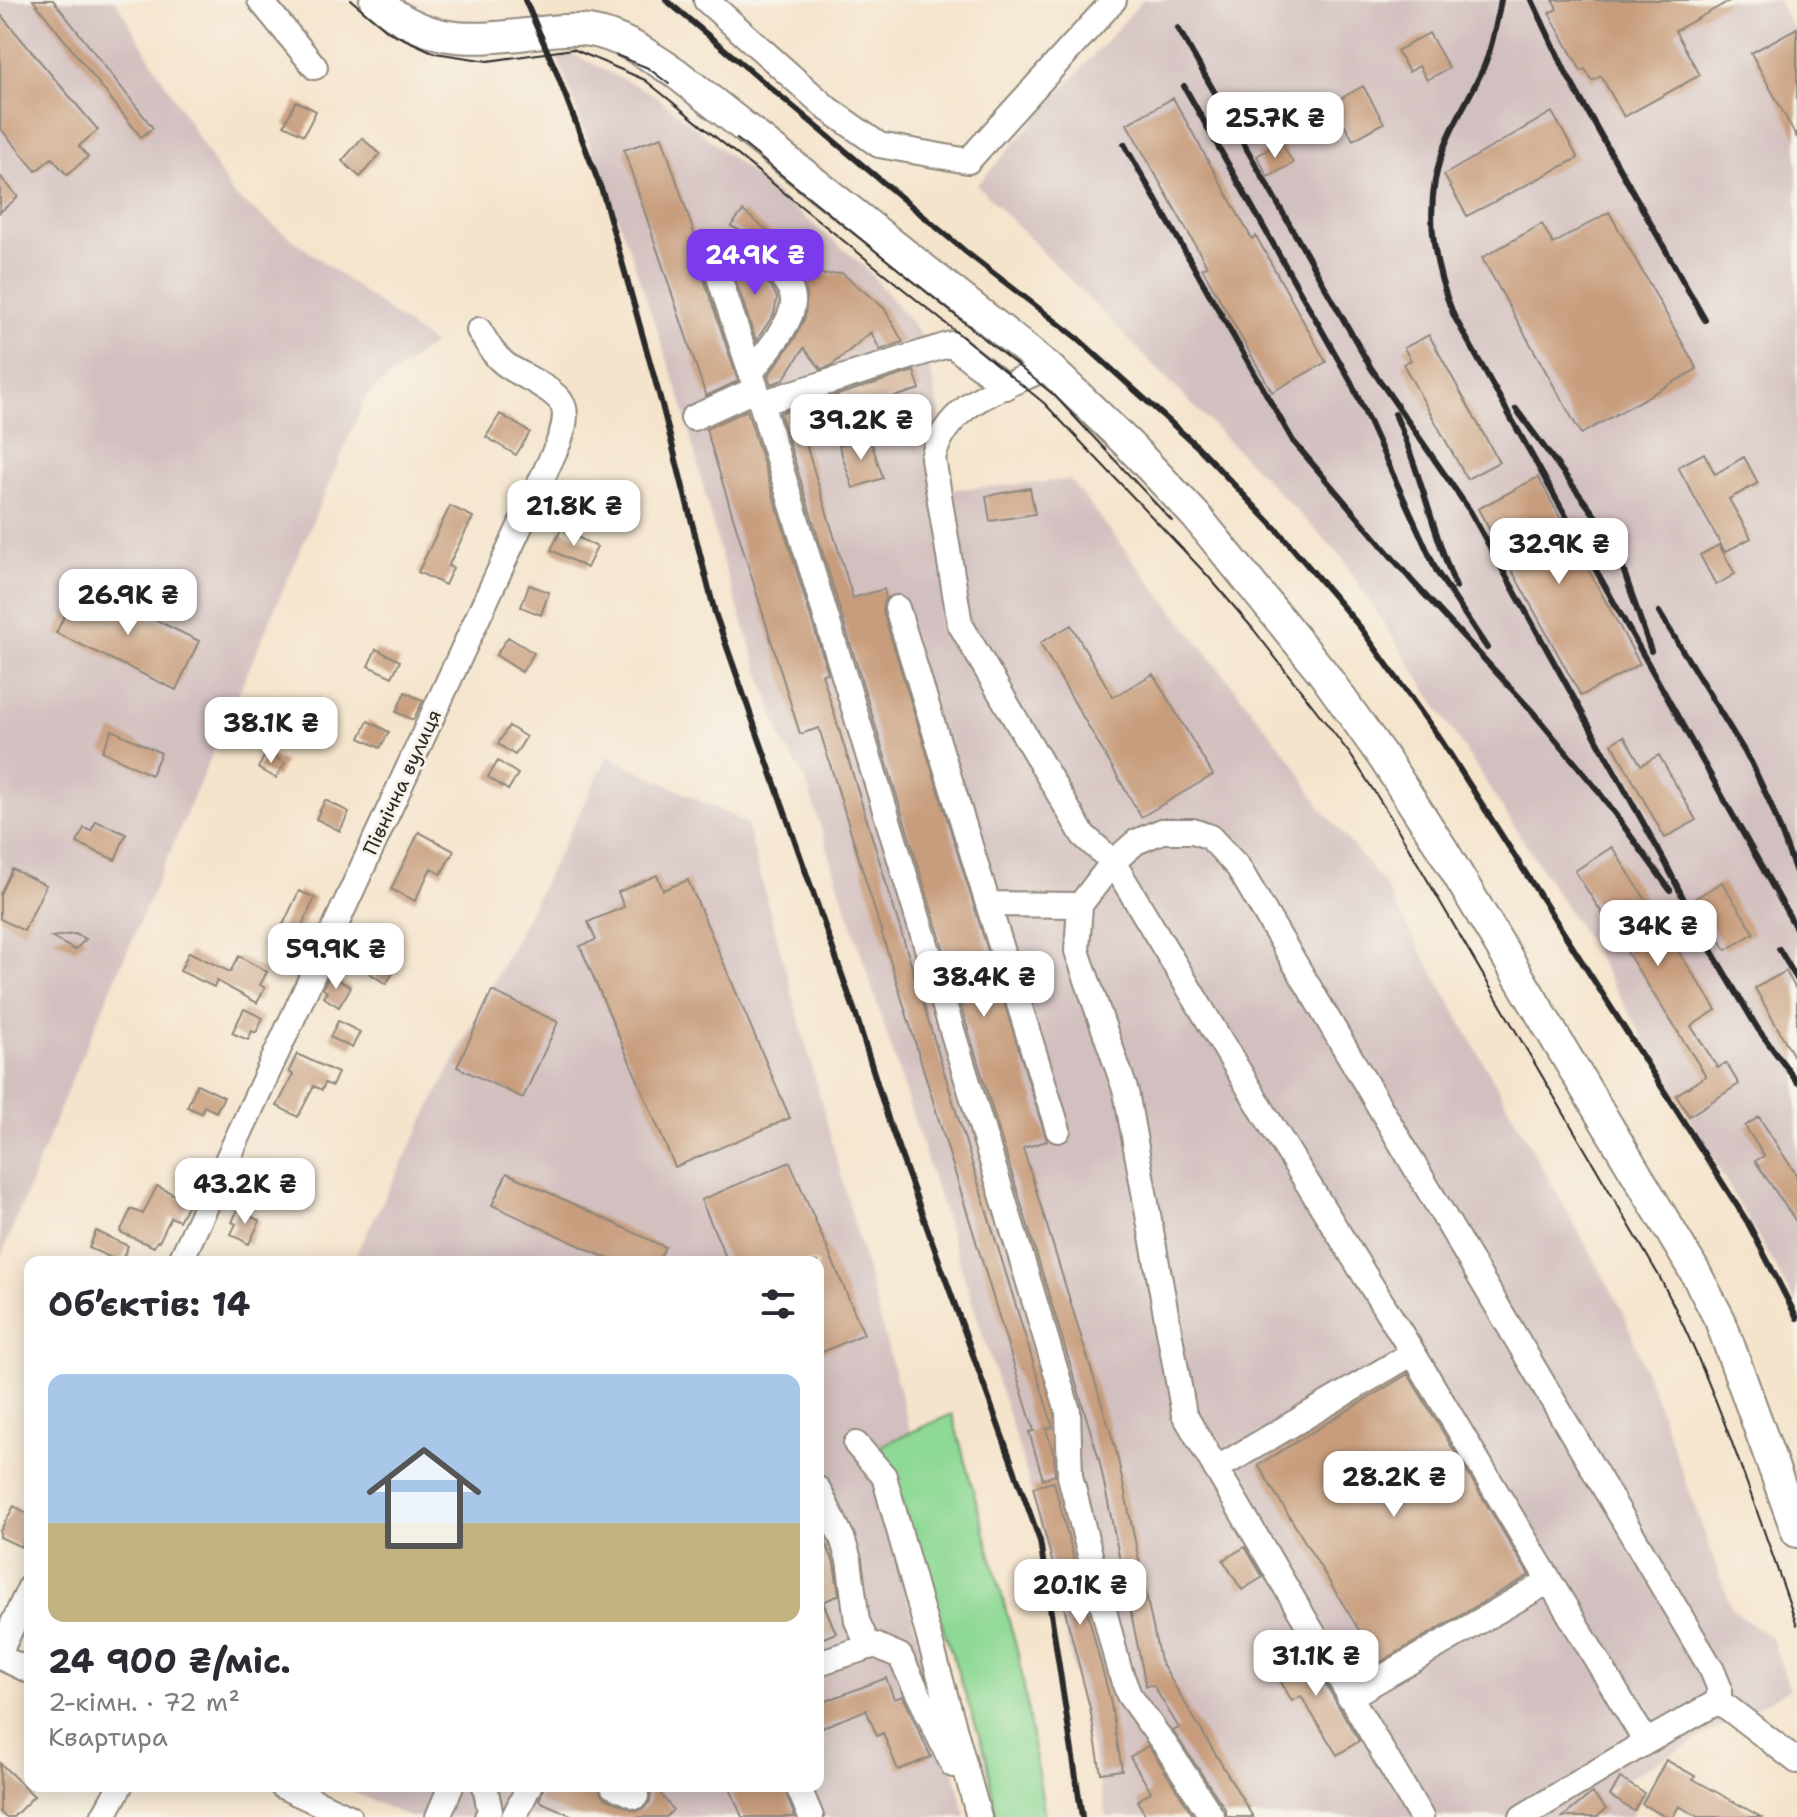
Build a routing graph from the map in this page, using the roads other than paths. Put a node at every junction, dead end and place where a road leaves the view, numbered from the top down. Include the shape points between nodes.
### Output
1 (260, 0) edge
2 (375, 0) edge
3 (706, 0) edge
4 (1114, 0) edge
5 (315, 67) dead end
6 (479, 330) dead end
7 (1048, 367) junction
8 (1006, 387) junction
9 (756, 388) junction
10 (693, 418) dead end
11 (897, 608) dead end
12 (1113, 862) junction
13 (988, 904) junction
14 (1080, 905) junction
15 (1058, 1130) dead end
16 (183, 1256) edge
17 (1413, 1353) junction
18 (856, 1444) dead end
19 (1216, 1469) junction
20 (824, 1501) edge
21 (1797, 1532) edge
22 (1549, 1581) junction
23 (24, 1601) edge
24 (869, 1647) junction
25 (0, 1655) edge
26 (824, 1661) edge
27 (24, 1668) edge
28 (1349, 1697) junction
29 (1719, 1701) junction
30 (1646, 1742) junction
31 (1797, 1761) edge
32 (117, 1792) edge
33 (295, 1792) edge
34 (448, 1792) edge
35 (486, 1792) edge
36 (627, 1792) edge
37 (801, 1792) edge
38 (636, 1796) dead end
39 (103, 1817) edge
40 (349, 1817) edge
41 (438, 1817) edge
42 (487, 1817) edge
43 (811, 1817) edge
44 (979, 1817) edge
45 (1212, 1817) edge
46 (1421, 1817) edge
47 (1522, 1817) edge

1 - 5 street
2 - 7 main road via 419,28 450,38 591,31 647,53
3 - 4 street via 828,109 879,145 968,161
6 - 16 street, Північна вулиця via 507,366 553,393 564,406 565,424
7 - 8 street
7 - 21 main road via 1196,516 1323,673 1393,772 1695,1272 1731,1348
8 - 9 street via 951,344
8 - 12 street via 955,415 933,458 960,624 1083,835
9 - 9 street via 712,256 723,248 749,250 792,287 789,320
9 - 10 street
9 - 45 street via 1068,1411 1070,1476 1119,1669 1129,1695
11 - 13 street
12 - 14 street
12 - 17 street
12 - 29 street via 1136,842 1175,829 1210,837 1238,867 1712,1670
13 - 14 street
13 - 15 street
14 - 19 street via 1077,951 1126,1092 1184,1414
17 - 19 street
17 - 22 street
18 - 44 street via 884,1476
19 - 28 street
20 - 24 street via 849,1560 857,1621
22 - 28 street
22 - 30 street
23 - 25 street
24 - 26 street
24 - 44 street via 900,1656
25 - 27 street
28 - 46 street
29 - 30 street
29 - 31 street
30 - 47 street
32 - 39 street
33 - 40 street
34 - 41 street
35 - 42 street
36 - 38 street
37 - 43 street

